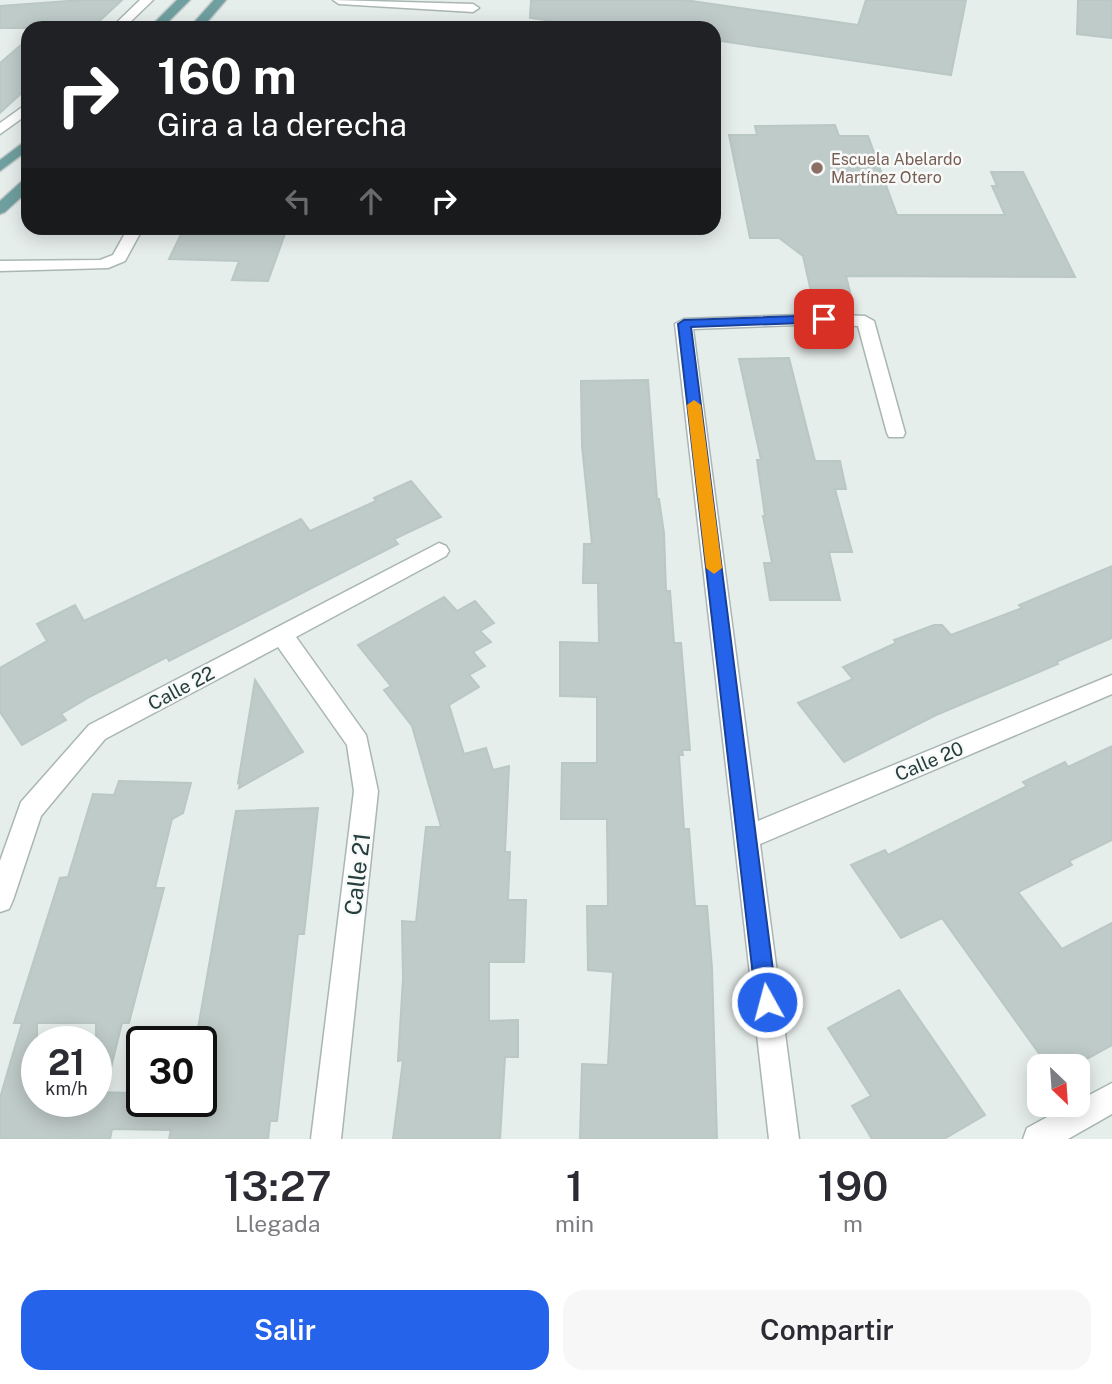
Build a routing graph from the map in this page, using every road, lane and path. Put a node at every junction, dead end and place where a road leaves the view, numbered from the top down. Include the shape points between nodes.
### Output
1 (147, 0) edge
2 (184, 0) edge
3 (220, 0) edge
4 (340, 0) edge
5 (473, 8) dead end
6 (124, 21) edge
7 (162, 21) edge
8 (201, 21) edge
9 (21, 113) edge
10 (0, 130) edge
11 (21, 149) edge
12 (0, 167) edge
13 (21, 190) edge
14 (0, 209) edge
15 (131, 235) edge
16 (0, 266) edge
17 (896, 433) dead end
18 (439, 551) dead end
19 (281, 634) junction
20 (1112, 684) edge
21 (746, 838) junction
22 (0, 900) edge
23 (1112, 1098) edge
24 (326, 1139) edge
25 (784, 1139) edge
26 (1038, 1139) edge

1 - 6 street
2 - 7 main road
3 - 8 main road
4 - 5 street
9 - 10 street
11 - 12 main road
13 - 14 main road
15 - 16 street via 119,258 102,265
17 - 21 street via 865,321 684,324
18 - 19 street, Calle 22
19 - 22 street, Calle 22 via 97,732 30,810
19 - 24 street, Calle 21 via 358,743 366,792
20 - 21 street, Calle 20
21 - 25 street
23 - 26 street

